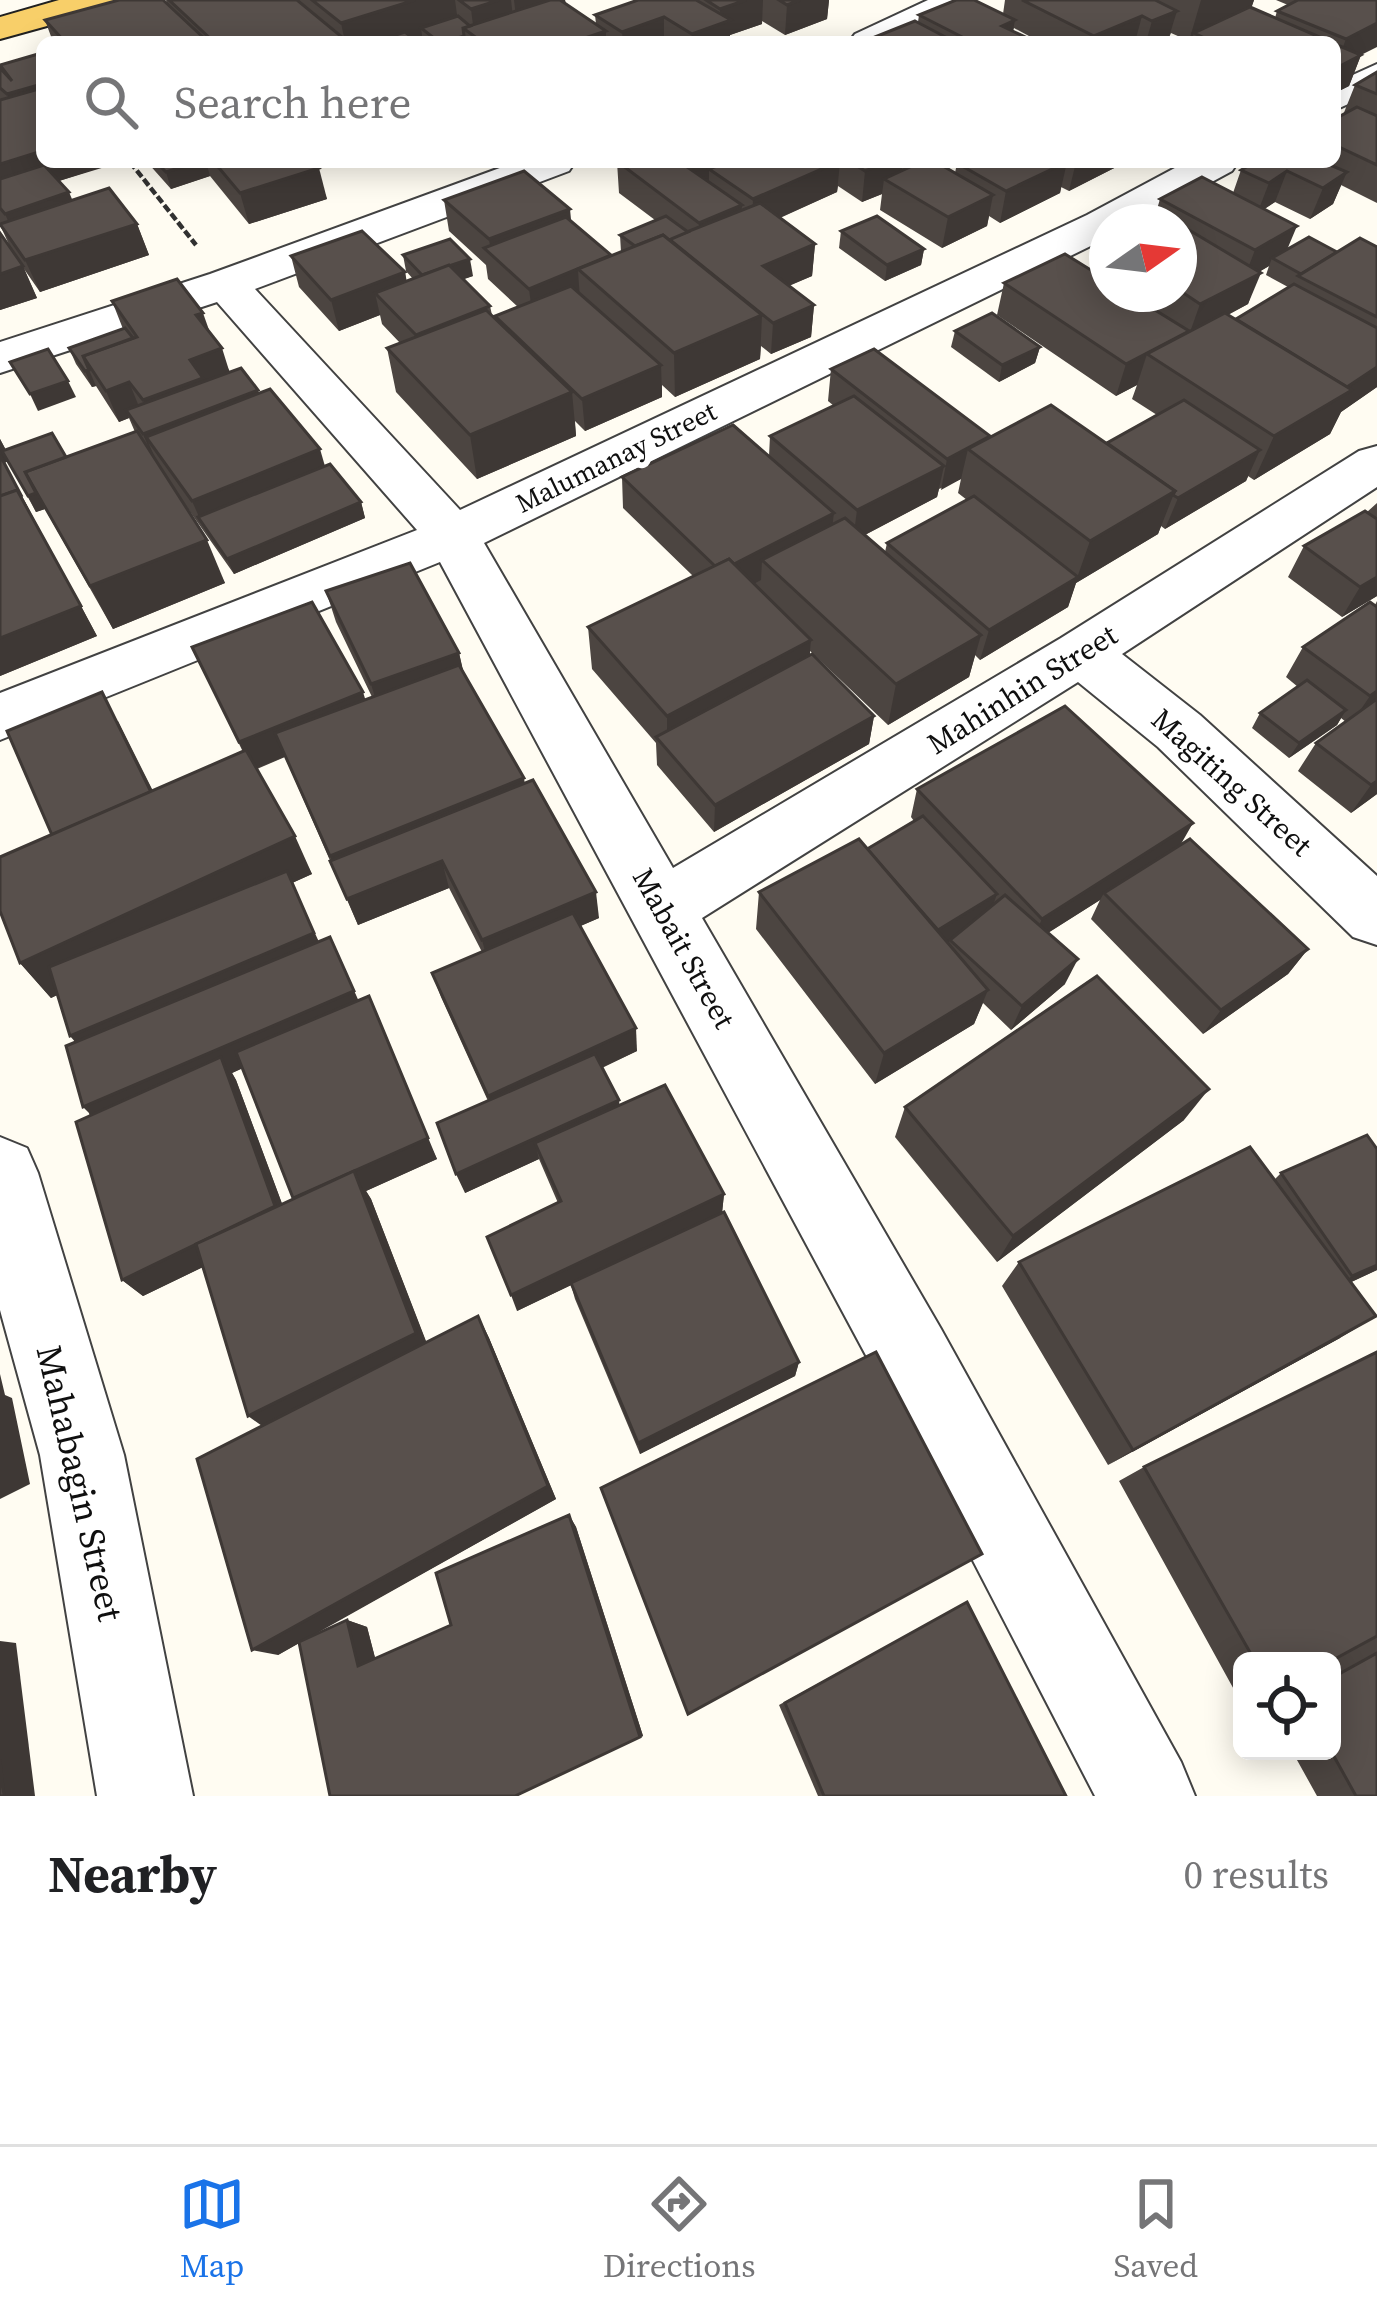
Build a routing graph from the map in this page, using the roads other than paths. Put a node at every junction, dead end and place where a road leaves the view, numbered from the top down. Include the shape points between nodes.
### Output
1 (957, 0) edge
2 (110, 12) edge
3 (0, 28) edge
4 (71, 36) edge
5 (881, 36) edge
6 (36, 50) edge
7 (0, 59) edge
8 (1377, 76) edge
9 (1341, 95) edge
10 (538, 168) edge
11 (1206, 168) edge
12 (226, 284) junction
13 (0, 358) edge
14 (1377, 463) edge
15 (452, 536) junction
16 (1082, 653) junction
17 (0, 717) edge
18 (662, 908) junction
19 (1377, 917) edge
20 (0, 1173) edge
21 (145, 1796) edge
22 (1147, 1796) edge

1 - 5 street
2 - 3 main road
2 - 4 main road
6 - 7 main road
8 - 9 street
10 - 12 street
11 - 15 street, Malumanay Street
12 - 13 street
12 - 15 street, Mabait Street
14 - 16 street, Mahinhin Street
15 - 17 street, Malumanay Street
15 - 18 street, Mabait Street
16 - 18 street, Mahinhin Street
16 - 19 street, Magiting Street via 1179,731
18 - 22 street, Mabait Street
20 - 21 street, Mahabagin Street via 82,1456

